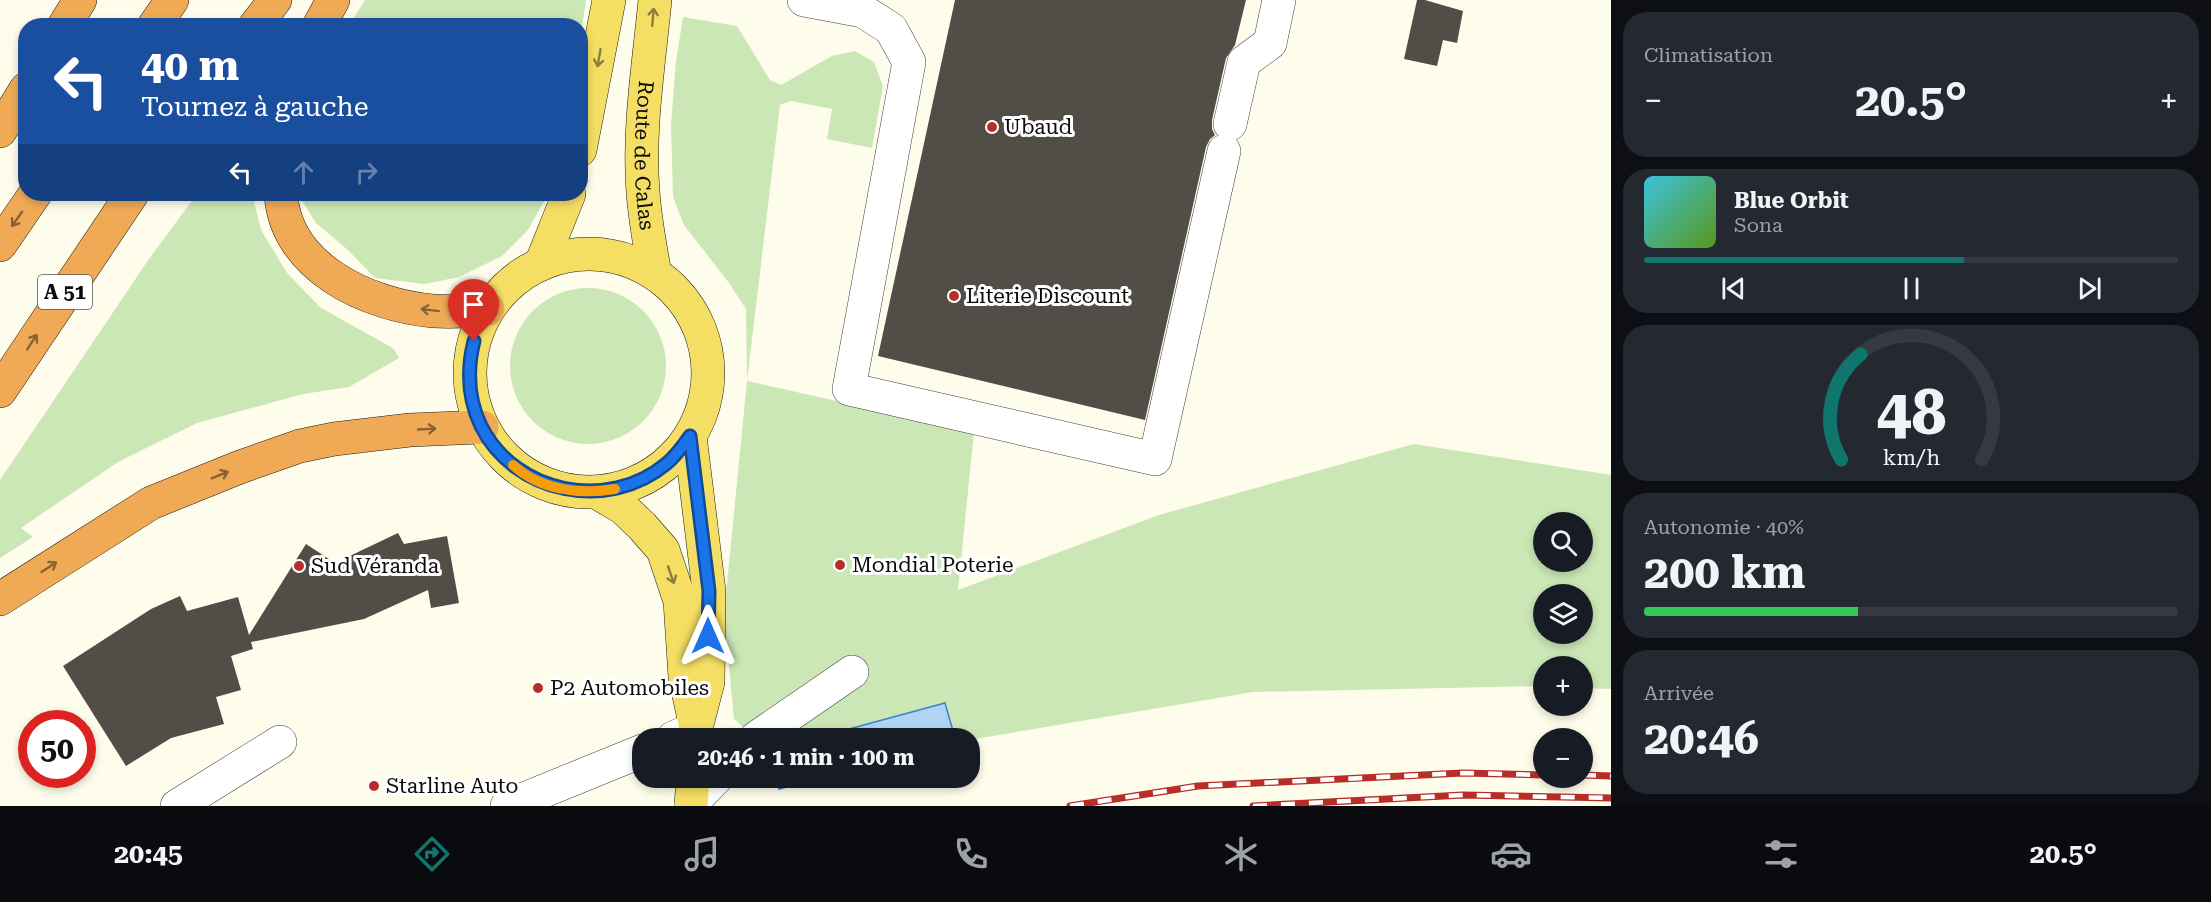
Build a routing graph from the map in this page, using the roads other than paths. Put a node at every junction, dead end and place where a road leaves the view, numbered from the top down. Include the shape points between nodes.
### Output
1 (80, 0) edge
2 (172, 0) edge
3 (275, 0) edge
4 (333, 0) edge
5 (609, 0) edge
6 (655, 0) edge
7 (804, 0) edge
8 (1279, 0) edge
9 (69, 18) edge
10 (160, 18) edge
11 (261, 18) edge
12 (323, 18) edge
13 (18, 102) edge
14 (588, 109) edge
15 (0, 131) edge
16 (30, 201) edge
17 (127, 201) edge
18 (282, 201) edge
19 (566, 201) edge
20 (0, 245) edge
21 (541, 264) junction
22 (655, 274) junction
23 (488, 309) junction
24 (0, 391) edge
25 (482, 427) junction
26 (690, 436) junction
27 (596, 492) junction
28 (0, 599) edge
29 (852, 672) dead end
30 (688, 728) edge
31 (690, 728) edge
32 (771, 728) edge
33 (280, 742) dead end
34 (632, 755) edge
35 (177, 806) edge
36 (507, 806) edge

1 - 9 highway
2 - 10 highway
3 - 11 highway
4 - 12 highway
5 -> 14 main road
22 -> 6 main road, Route de Calas via 643,192 642,138
7 - 8 lane via 863,10 891,29 909,62 849,389 1155,459 1244,62 1269,43
13 - 15 highway
16 -> 20 highway
24 -> 17 highway, A 51
23 -> 18 highway via 431,311 383,301 355,290 302,251 288,227
19 - 21 main road
21 - 22 main road via 563,256 613,256
21 - 23 main road via 511,282
22 - 26 main road via 687,306 705,348 706,393
23 - 25 main road via 470,358 471,393
25 - 27 main road via 518,469 551,485
28 -> 25 highway via 151,503 300,446 410,430
26 - 27 main road via 667,464 652,474 634,483
26 - 31 main road via 709,591 708,682
27 -> 30 main road via 623,508 663,550 680,601
29 - 32 lane
33 - 35 lane
34 - 36 lane

